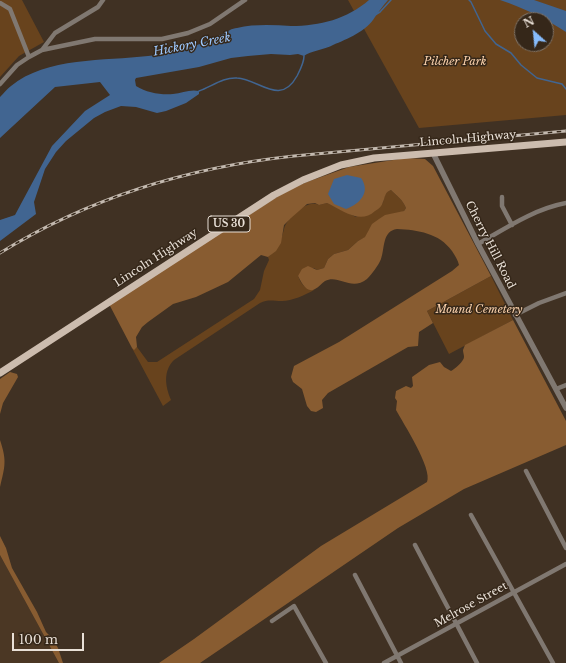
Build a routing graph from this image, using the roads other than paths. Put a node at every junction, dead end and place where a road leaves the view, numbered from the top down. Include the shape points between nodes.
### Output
1 (103, 0) edge
2 (245, 0) edge
3 (0, 4) edge
4 (42, 50) junction
5 (29, 56) junction
6 (0, 84) edge
7 (566, 142) edge
8 (433, 153) junction
9 (502, 197) dead end
10 (566, 203) edge
11 (512, 225) junction
12 (478, 244) junction
13 (566, 293) edge
14 (515, 315) junction
15 (0, 373) edge
16 (566, 385) edge
17 (556, 389) junction
18 (566, 408) edge
19 (526, 471) dead end
20 (471, 515) dead end
21 (415, 545) dead end
22 (566, 548) edge
23 (566, 564) edge
24 (355, 575) dead end
25 (514, 592) junction
26 (272, 621) dead end
27 (456, 624) junction
28 (398, 656) junction
29 (324, 662) edge
30 (384, 663) edge
31 (401, 663) edge
32 (477, 663) edge
33 (553, 663) edge

1 - 4 street via 98,7 55,33
2 - 4 street via 210,24 188,33 162,38 96,39
3 - 5 street via 10,9
4 - 5 street
5 - 6 street
7 - 8 main road, Lincoln Highway / US 30
8 - 12 street, Cherry Hill Road
8 - 15 main road, Lincoln Highway / US 30 via 374,158 341,165 303,180 274,195
9 - 11 street via 502,206
10 - 11 street via 552,206
11 - 12 street
12 - 14 street, Cherry Hill Road
13 - 14 street
14 - 17 street, Cherry Hill Road
16 - 17 street
17 - 18 street, Cherry Hill Road
19 - 22 street
20 - 25 street
21 - 27 street
23 - 25 street, Melrose Street
24 - 28 street
25 - 27 street, Melrose Street
25 - 33 street
26 - 29 street via 294,606
27 - 28 street, Melrose Street
27 - 32 street
28 - 30 street, Melrose Street
28 - 31 street

